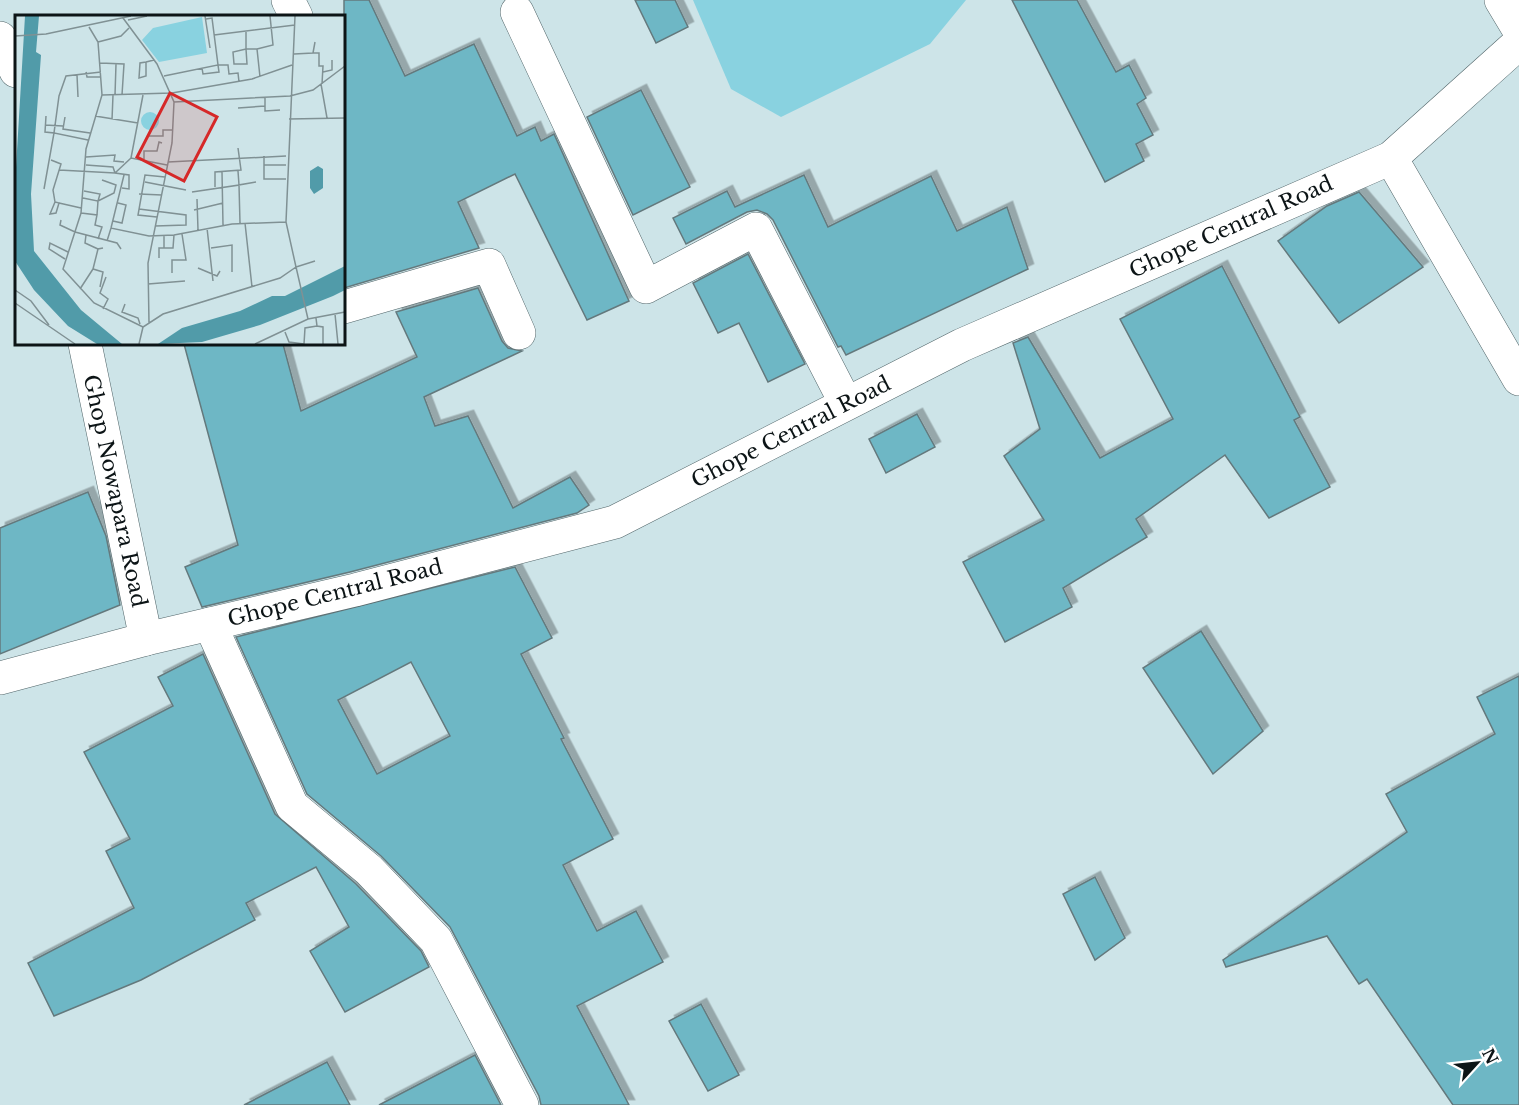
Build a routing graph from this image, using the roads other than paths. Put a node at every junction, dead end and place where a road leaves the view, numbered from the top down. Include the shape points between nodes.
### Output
1 (288, 0) edge
2 (1501, 0) edge
3 (517, 12) dead end
4 (296, 15) edge
5 (1519, 30) edge
6 (0, 38) edge
7 (1519, 43) edge
8 (15, 69) edge
9 (1391, 158) junction
10 (345, 307) edge
11 (519, 333) dead end
12 (85, 345) edge
13 (1519, 379) edge
14 (840, 392) dead end
15 (210, 624) junction
16 (146, 639) junction
17 (0, 678) edge
18 (522, 1105) edge

1 - 4 street
2 - 5 street
3 - 14 street via 646,287 756,229
6 - 8 street
7 - 9 street, Ghope Central Road
9 - 13 street
9 - 15 street, Ghope Central Road via 962,345 615,522
10 - 11 street via 489,265
12 - 16 street, Ghop Nowapara Road
15 - 16 street, Ghope Central Road
15 - 18 street via 292,806 369,870 436,940
16 - 17 street, Ghope Central Road

